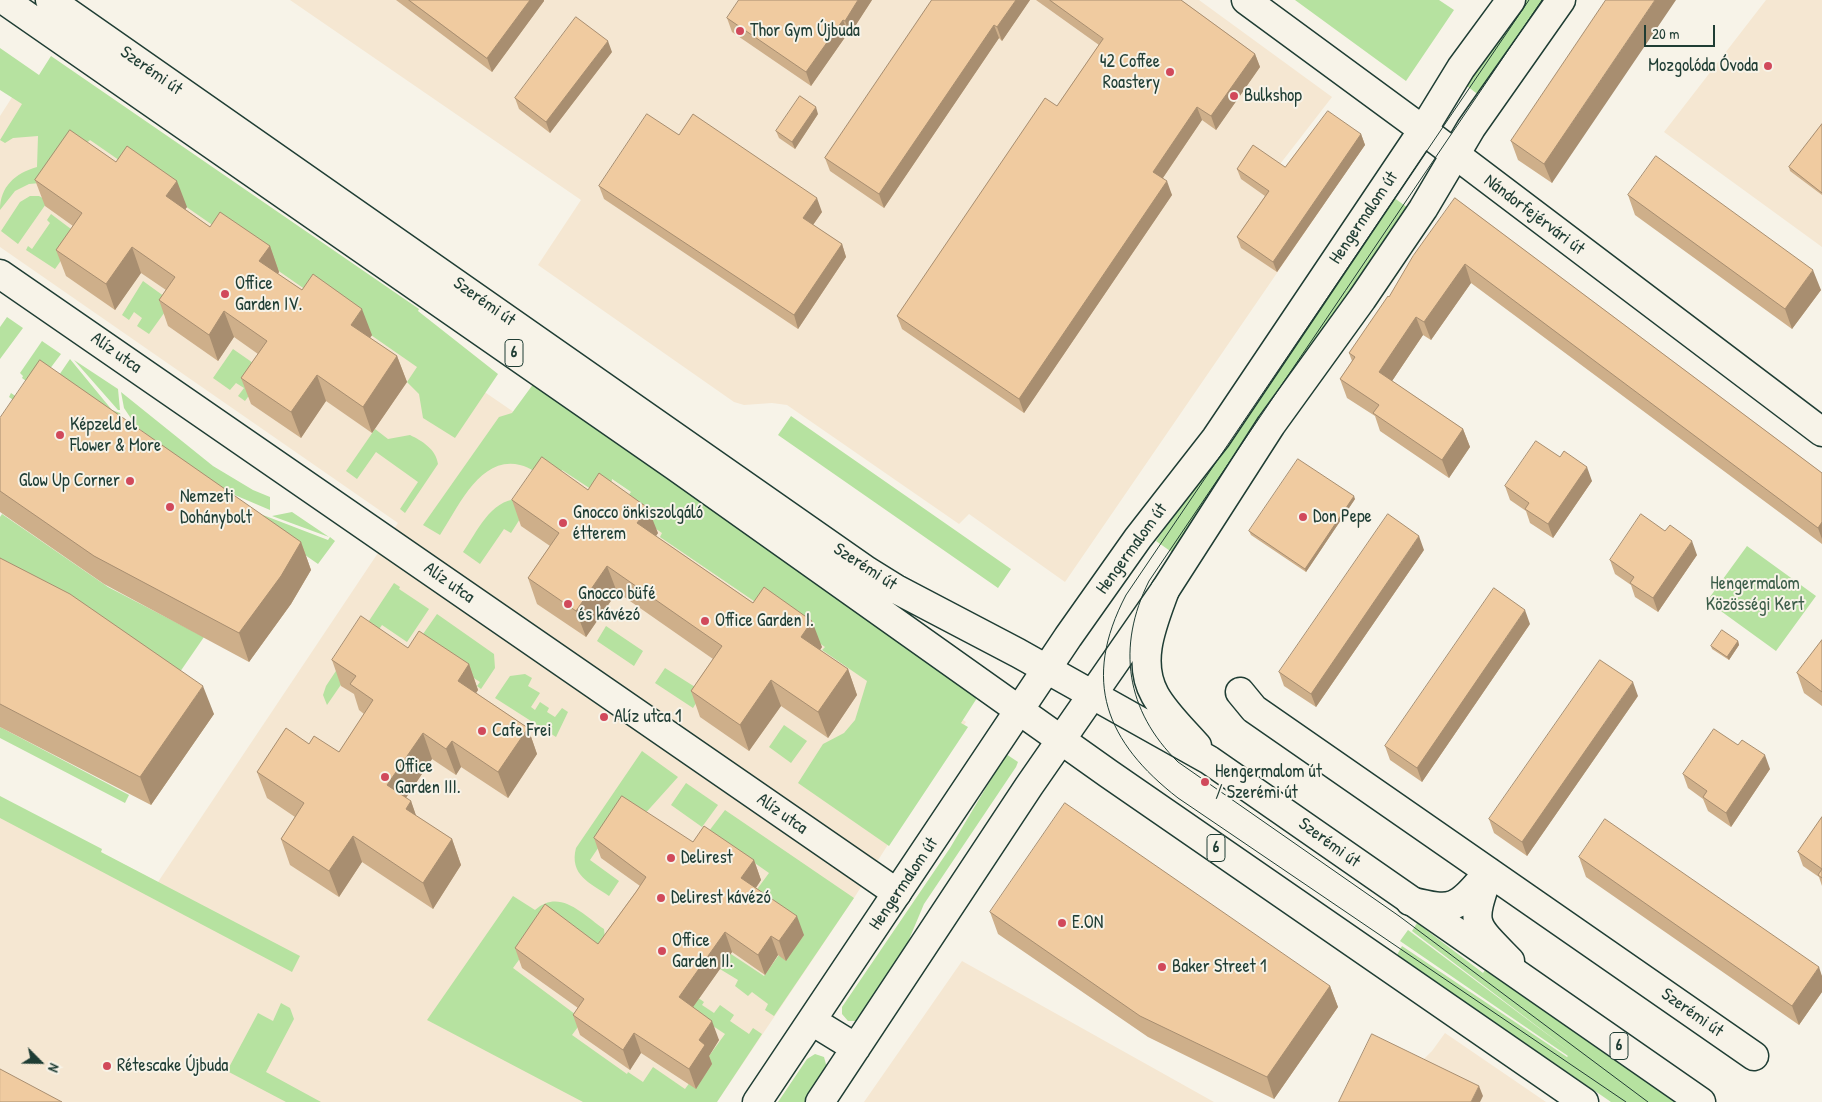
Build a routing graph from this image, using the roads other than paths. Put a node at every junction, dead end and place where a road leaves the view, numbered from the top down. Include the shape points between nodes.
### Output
1 (4, 0) edge
2 (50, 0) edge
3 (1246, 0) edge
4 (1511, 0) edge
5 (1560, 0) edge
6 (1423, 130) junction
7 (1454, 154) junction
8 (0, 274) edge
9 (1822, 432) edge
10 (1164, 590) junction
11 (1048, 670) junction
12 (1240, 692) dead end
13 (1093, 694) junction
14 (1020, 711) junction
15 (1061, 740) junction
16 (1209, 760) junction
17 (1489, 872) junction
18 (897, 894) junction
19 (1410, 901) junction
20 (1538, 989) junction
21 (812, 1020) junction
22 (856, 1048) junction
23 (1754, 1056) dead end
24 (757, 1102) edge
25 (820, 1102) edge
26 (1584, 1102) edge
27 (1701, 1102) edge

1 - 14 main road, Szerémi út / 6 via 667,460
2 - 11 main road, Szerémi út / 6 via 867,570 896,589
3 - 6 main road, Nándorfejérvári út
4 - 6 main road, Hengermalom út via 1461,68
5 - 7 main road
6 - 7 main road, Nándorfejérvári út
6 - 11 main road, Hengermalom út via 1216,438 1138,538
7 - 9 main road, Nándorfejérvári út
7 - 10 main road via 1423,209 1276,418
8 - 18 main road, Alíz utca
10 - 13 main road
10 - 16 main road via 1146,653 1149,678 1160,703
11 - 13 main road, Szerémi út / 6
11 - 14 main road, Hengermalom út
12 - 17 main road, Szerémi út via 1254,709
13 - 15 main road
13 - 16 main road, Szerémi út / 6
14 - 15 main road, Szerémi út / 6
14 - 18 main road, Hengermalom út
15 - 22 main road
15 - 26 main road, Szerémi út / 6
16 - 19 main road, Szerémi út / 6
17 - 19 main road via 1467,897 1454,905 1439,908
17 - 20 main road via 1476,918 1481,931
17 - 23 main road, Szerémi út
18 - 21 main road, Hengermalom út
19 - 20 main road, Szerémi út / 6
20 - 27 main road, Szerémi út / 6
21 - 22 main road
21 - 24 main road, Hengermalom út
22 - 25 main road

